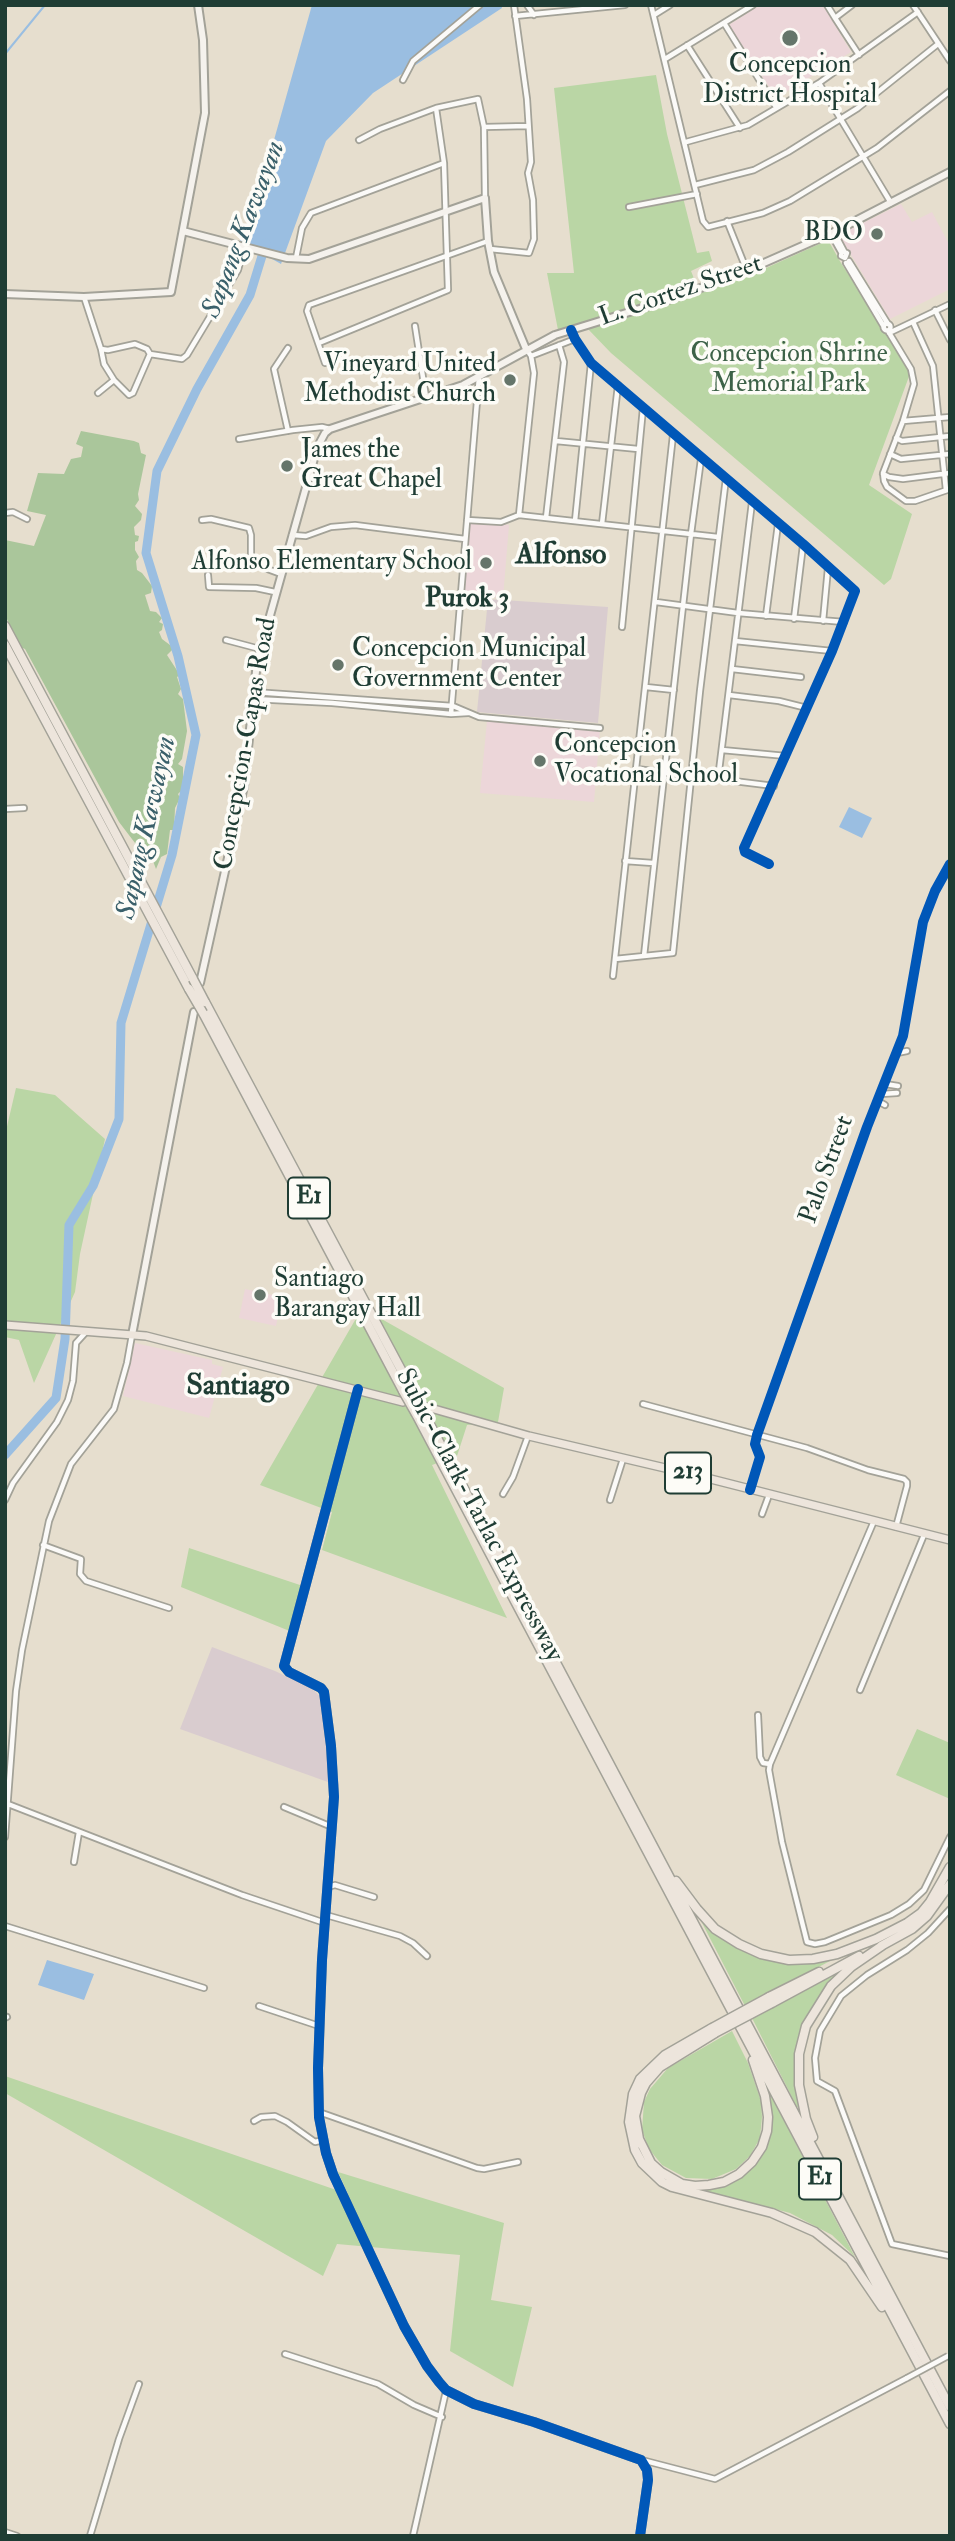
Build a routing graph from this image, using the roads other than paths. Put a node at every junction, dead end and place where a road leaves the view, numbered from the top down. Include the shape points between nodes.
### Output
1 (198, 5) edge
2 (480, 5) edge
3 (514, 5) edge
4 (527, 5) edge
5 (563, 5) edge
6 (625, 5) edge
7 (652, 5) edge
8 (670, 5) edge
9 (753, 5) edge
10 (827, 5) edge
11 (852, 5) edge
12 (914, 5) edge
13 (608, 6) edge
14 (564, 12) junction
15 (918, 12) junction
16 (534, 15) junction
17 (654, 15) junction
18 (515, 16) junction
19 (835, 18) junction
20 (724, 23) junction
21 (938, 44) junction
22 (687, 45) junction
23 (859, 55) junction
24 (665, 59) junction
25 (950, 61) edge
26 (403, 80) dead end
27 (819, 83) junction
28 (950, 91) edge
29 (776, 107) junction
30 (436, 108) junction
31 (840, 120) junction
32 (529, 126) junction
33 (484, 127) junction
34 (740, 128) junction
35 (359, 140) dead end
36 (686, 143) junction
37 (863, 158) junction
38 (444, 163) junction
39 (950, 172) edge
40 (695, 185) junction
41 (697, 194) junction
42 (485, 198) junction
43 (891, 203) junction
44 (629, 207) dead end
45 (445, 209) junction
46 (727, 221) junction
47 (183, 231) junction
48 (832, 233) junction
49 (489, 245) junction
50 (243, 247) junction
51 (446, 256) junction
52 (295, 259) junction
53 (747, 271) junction
54 (5, 294) edge
55 (84, 297) junction
56 (950, 304) edge
57 (935, 310) junction
58 (913, 321) junction
59 (415, 326) dead end
60 (887, 328) junction
61 (571, 330) junction
62 (575, 339) junction
63 (950, 340) edge
64 (319, 343) junction
65 (559, 345) junction
66 (288, 348) dead end
67 (101, 349) junction
68 (526, 349) junction
69 (150, 354) junction
70 (531, 356) junction
71 (325, 363) dead end
72 (591, 363) junction
73 (479, 377) junction
74 (114, 380) junction
75 (618, 385) junction
76 (98, 393) dead end
77 (426, 398) junction
78 (643, 407) junction
79 (950, 417) edge
80 (938, 419) junction
81 (903, 421) junction
82 (330, 429) junction
83 (288, 431) junction
84 (673, 435) junction
85 (950, 436) edge
86 (940, 437) junction
87 (896, 438) junction
88 (239, 439) dead end
89 (556, 441) junction
90 (582, 443) junction
91 (609, 445) junction
92 (638, 449) junction
93 (890, 454) junction
94 (950, 454) edge
95 (941, 455) junction
96 (701, 458) junction
97 (883, 473) junction
98 (947, 473) edge
99 (726, 478) junction
100 (948, 490) edge
101 (752, 502) junction
102 (5, 513) edge
103 (519, 516) junction
104 (546, 518) junction
105 (27, 519) dead end
106 (202, 520) dead end
107 (467, 520) junction
108 (575, 521) junction
109 (778, 523) junction
110 (601, 524) junction
111 (630, 527) junction
112 (662, 530) junction
113 (691, 534) junction
114 (292, 535) junction
115 (718, 537) junction
116 (466, 539) junction
117 (803, 544) junction
118 (251, 563) junction
119 (241, 564) dead end
120 (829, 567) junction
121 (281, 574) junction
122 (208, 575) dead end
123 (275, 592) junction
124 (656, 602) junction
125 (684, 605) junction
126 (710, 610) junction
127 (738, 613) junction
128 (766, 616) junction
129 (793, 619) junction
130 (823, 621) junction
131 (844, 622) junction
132 (5, 625) edge
133 (622, 628) dead end
134 (226, 640) dead end
135 (734, 641) junction
136 (5, 645) edge
137 (260, 649) junction
138 (832, 650) junction
139 (732, 669) junction
140 (800, 677) dead end
141 (646, 687) junction
142 (674, 690) junction
143 (253, 695) junction
144 (729, 695) junction
145 (453, 706) junction
146 (807, 708) junction
147 (469, 713) junction
148 (451, 714) junction
149 (600, 728) dead end
150 (722, 750) junction
151 (786, 756) junction
152 (637, 769) junction
153 (665, 772) junction
154 (692, 775) junction
155 (718, 779) junction
156 (774, 786) junction
157 (24, 808) dead end
158 (5, 809) edge
159 (625, 860) junction
160 (653, 863) junction
161 (769, 864) dead end
162 (950, 864) edge
163 (644, 957) junction
164 (615, 959) junction
165 (613, 976) dead end
166 (196, 981) junction
167 (198, 1013) junction
168 (907, 1051) dead end
169 (897, 1053) junction
170 (885, 1084) junction
171 (898, 1086) dead end
172 (897, 1093) dead end
173 (881, 1094) junction
174 (878, 1101) junction
175 (885, 1105) dead end
176 (5, 1325) edge
177 (84, 1331) junction
178 (132, 1335) junction
179 (358, 1390) junction
180 (403, 1402) dead end
181 (643, 1405) dead end
182 (427, 1412) junction
183 (757, 1434) junction
184 (529, 1436) junction
185 (624, 1458) junction
186 (750, 1490) junction
187 (503, 1494) dead end
188 (769, 1495) junction
189 (5, 1500) edge
190 (610, 1500) dead end
191 (762, 1514) dead end
192 (874, 1521) junction
193 (897, 1527) junction
194 (924, 1535) junction
195 (950, 1540) edge
196 (43, 1545) junction
197 (169, 1608) dead end
198 (860, 1690) dead end
199 (758, 1715) dead end
200 (770, 1764) junction
201 (8, 1804) junction
202 (284, 1807) dead end
203 (333, 1827) junction
204 (79, 1832) junction
205 (5, 1837) edge
206 (950, 1837) edge
207 (660, 1859) junction
208 (74, 1862) dead end
209 (950, 1867) edge
210 (950, 1884) edge
211 (328, 1887) junction
212 (374, 1897) dead end
213 (950, 1909) edge
214 (325, 1919) junction
215 (5, 1926) edge
216 (879, 1942) junction
217 (427, 1956) dead end
218 (204, 1988) dead end
219 (259, 2006) dead end
220 (319, 2026) junction
221 (714, 2030) junction
222 (742, 2031) junction
223 (318, 2112) junction
224 (254, 2121) dead end
225 (323, 2140) junction
226 (518, 2162) dead end
227 (827, 2172) junction
228 (950, 2256) edge
229 (898, 2328) junction
230 (285, 2354) dead end
231 (949, 2356) edge
232 (139, 2384) dead end
233 (446, 2390) junction
234 (950, 2407) edge
235 (442, 2417) junction
236 (950, 2424) edge
237 (641, 2460) junction
238 (5, 2532) edge
239 (17, 2536) edge
240 (90, 2536) edge
241 (413, 2536) edge
242 (640, 2536) edge

1 - 47 street via 205,113
2 - 26 street via 413,61
3 - 18 street
4 - 16 street
5 - 14 street
6 - 13 street
7 - 17 street
8 - 17 street
9 - 20 street
10 - 19 street
11 - 19 street
12 - 15 street
13 - 14 street
14 - 16 street
15 - 21 street
15 - 23 street
16 - 18 street
17 - 24 street
18 - 32 street
19 - 23 street
20 - 22 street
20 - 29 street
21 - 25 street
21 - 31 street
22 - 24 street
22 - 34 street
23 - 27 street
24 - 36 street
27 - 29 street
27 - 31 street
28 - 37 street
29 - 34 street
30 - 33 street via 475,98
30 - 35 street
30 - 38 street
31 - 37 street
31 - 40 street via 763,166
32 - 33 street
32 - 49 street via 530,253
33 - 42 street
34 - 36 street
36 - 40 street
37 - 43 street
37 - 46 street via 779,208
38 - 45 street
38 - 52 street via 311,214 302,228
39 - 43 street, L. Cortez Street
40 - 41 street
41 - 44 street
41 - 46 street via 705,225
42 - 45 street
42 - 49 street
43 - 48 street, L. Cortez Street
45 - 51 street
45 - 52 street via 309,259
46 - 53 street
47 - 50 street
47 - 55 street via 171,292
48 - 53 street, L. Cortez Street
48 - 60 street
49 - 51 street
49 - 68 street via 494,272
50 - 52 street
50 - 69 street via 239,270 187,355 182,359
51 - 64 street via 446,293
51 - 64 street via 309,305
53 - 61 street, L. Cortez Street
54 - 55 street
55 - 67 street
56 - 57 street
57 - 58 street
57 - 63 street
58 - 60 street
58 - 80 street via 933,366
59 - 77 street
60 - 81 street via 914,377
61 - 62 street
61 - 68 street, L. Cortez Street
62 - 65 street
62 - 72 street
64 - 71 street
65 - 70 street
65 - 89 street via 564,362
66 - 83 street via 274,369
67 - 69 street via 135,344
67 - 74 street
68 - 70 street
68 - 73 street, L. Cortez Street
69 - 74 street via 133,393 124,392
70 - 103 street via 534,373
72 - 75 street
72 - 90 street
73 - 77 street, L. Cortez Street
73 - 107 street
74 - 76 street
75 - 78 street
75 - 91 street
77 - 82 street, L. Cortez Street
78 - 84 street
78 - 92 street
79 - 80 street
80 - 81 street
80 - 86 street
81 - 87 street
82 - 83 street
82 - 114 street, Concepcion-Capas Road via 317,448
83 - 88 street
84 - 96 street
84 - 112 street
85 - 86 street
86 - 87 street
86 - 95 street
87 - 93 street
89 - 90 street
89 - 104 street
90 - 91 street
90 - 108 street
91 - 92 street
91 - 110 street
92 - 111 street
93 - 95 street via 901,459
93 - 97 street
94 - 95 street
95 - 98 street
96 - 99 street
96 - 113 street
97 - 98 street via 903,479
97 - 100 street via 887,487 906,501
98 - 100 street
99 - 101 street
99 - 115 street
101 - 109 street
101 - 127 street
102 - 105 street
103 - 104 street
103 - 107 street via 501,522
104 - 108 street
106 - 118 street via 249,528
107 - 116 street
108 - 110 street
109 - 117 street
109 - 128 street
110 - 111 street
111 - 112 street
111 - 133 street
112 - 113 street
112 - 124 street
113 - 115 street
113 - 125 street
114 - 116 street via 355,525
114 - 121 street, Concepcion-Capas Road
115 - 126 street
116 - 145 street
117 - 120 street
117 - 129 street
118 - 119 street
118 - 121 street
120 - 130 street
120 - 131 street via 855,591
121 - 123 street, Concepcion-Capas Road
122 - 123 street via 209,587
123 - 137 street, Concepcion-Capas Road
124 - 125 street
124 - 141 street
125 - 126 street
125 - 142 street
126 - 127 street
126 - 154 street
127 - 128 street
127 - 135 street
128 - 129 street
129 - 130 street
130 - 131 street
131 - 138 street
132 - 166 highway, Subic-Clark-Tarlac Expressway / E1
134 - 137 street
135 - 138 street
135 - 139 street
136 - 167 highway, Subic-Clark-Tarlac Expressway / E1, bridge
137 - 143 street, Concepcion-Capas Road
138 - 146 street
139 - 140 street
139 - 144 street
141 - 142 street
141 - 152 street
142 - 153 street
143 - 145 street
143 - 148 street
143 - 166 street, Concepcion-Capas Road via 244,786
144 - 146 street
144 - 150 street
145 - 147 street
145 - 148 street
146 - 151 street
147 - 148 street
147 - 149 street
150 - 151 street
150 - 155 street
151 - 156 street
152 - 153 street
152 - 159 street
153 - 154 street
153 - 160 street
154 - 155 street
154 - 163 street via 673,953
155 - 156 street
156 - 161 street via 744,851
157 - 158 street
159 - 160 street
159 - 164 street
160 - 163 street
162 - 169 street, Palo Street via 923,922
163 - 164 street
164 - 165 street
166 - 182 highway, Subic-Clark-Tarlac Expressway / E1, bridge
167 - 178 street
167 - 222 highway, Subic-Clark-Tarlac Expressway / E1, bridge
168 - 169 street
169 - 170 street, Palo Street
170 - 171 street
170 - 173 street, Palo Street
172 - 173 street
173 - 174 street, Palo Street
174 - 175 street
174 - 183 street, Palo Street
176 - 177 main road
177 - 178 main road
177 - 189 street via 76,1343 68,1400
178 - 179 main road
178 - 196 street via 114,1409 68,1470
179 - 180 main road
179 - 203 street via 284,1666 325,1694
181 - 183 street
182 - 184 main road, 213
182 - 207 highway, Subic-Clark-Tarlac Expressway / E1
183 - 186 street, Palo Street via 760,1457
183 - 193 street via 906,1480
184 - 185 main road, 213
184 - 187 street
185 - 186 main road, 213
185 - 190 street
186 - 188 main road, 213
188 - 191 street
188 - 192 main road, 213
192 - 193 main road, 213
192 - 200 street
193 - 194 main road, 213
194 - 195 main road, 213
194 - 198 street
196 - 197 street via 81,1559 80,1574 86,1581
196 - 201 street via 16,1692
199 - 200 street via 760,1757
200 - 206 street via 782,1842 807,1942 825,1942 909,1904 924,1890
201 - 204 street
201 - 205 street
202 - 203 street
203 - 211 street
204 - 208 street
204 - 214 street via 242,1895
207 - 216 highway via 715,1929 761,1954 813,1959
207 - 227 highway, Subic-Clark-Tarlac Expressway / E1
209 - 216 highway via 921,1913
210 - 216 highway via 928,1916 912,1929
211 - 212 street
211 - 214 street
213 - 228 street via 928,1933 841,1996 820,2031 815,2058 817,2081 835,2091 892,2244
214 - 217 street via 400,1936
214 - 220 street
215 - 218 street
216 - 221 highway, bridge
216 - 227 highway via 831,1986 802,2040 798,2069 801,2101
219 - 220 street
220 - 223 street
221 - 222 highway via 646,2082 635,2116 639,2139 651,2163 672,2179 695,2186 724,2182 739,2174 752,2162 767,2131 765,2096
221 - 229 highway via 657,2061 636,2086 629,2122 642,2163 672,2187 772,2213 815,2232 856,2267
222 - 229 highway, Subic-Clark-Tarlac Expressway / E1
223 - 225 street
223 - 226 street via 477,2168
224 - 225 street via 275,2116 315,2142
225 - 233 street via 333,2174 404,2326
227 - 234 highway, Subic-Clark-Tarlac Expressway / E1
229 - 236 highway, Subic-Clark-Tarlac Expressway / E1
230 - 235 street via 378,2384
231 - 237 street, bridge via 715,2479
232 - 240 street
233 - 235 street
233 - 237 street via 484,2408
235 - 241 street
237 - 242 street via 648,2480
238 - 239 street

